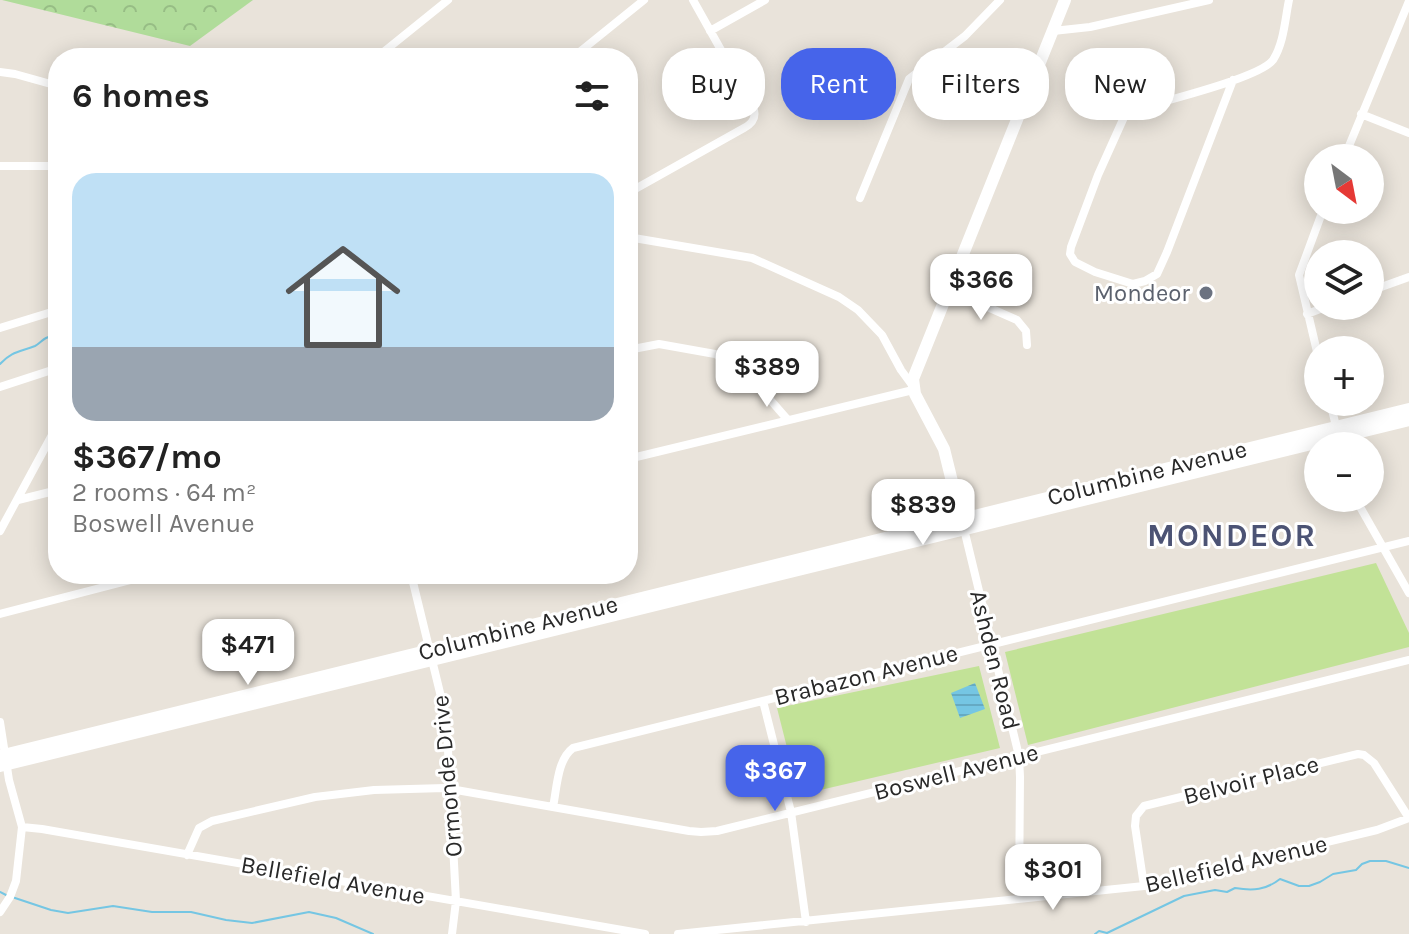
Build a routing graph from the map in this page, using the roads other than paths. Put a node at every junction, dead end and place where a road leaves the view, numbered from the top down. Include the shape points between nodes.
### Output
1 (448, 0) edge
2 (644, 0) edge
3 (693, 0) edge
4 (765, 0) edge
5 (1000, 0) edge
6 (1065, 0) edge
7 (1209, 0) edge
8 (1289, 0) edge
9 (1409, 1) edge
10 (710, 31) junction
11 (1053, 31) junction
12 (388, 48) edge
13 (584, 48) edge
14 (0, 72) edge
15 (1233, 80) junction
16 (48, 83) edge
17 (1361, 114) junction
18 (1409, 133) edge
19 (1349, 144) edge
20 (0, 166) edge
21 (48, 166) edge
22 (638, 187) edge
23 (860, 198) dead end
24 (638, 239) edge
25 (1304, 261) edge
26 (1409, 277) edge
27 (1384, 286) edge
28 (949, 290) junction
29 (1304, 299) edge
30 (48, 313) edge
31 (0, 328) edge
32 (1027, 345) dead end
33 (638, 348) edge
34 (48, 371) edge
35 (0, 387) edge
36 (913, 387) junction
37 (1409, 409) edge
38 (788, 420) junction
39 (1409, 420) edge
40 (1351, 432) edge
41 (1359, 432) edge
42 (48, 443) edge
43 (1304, 444) edge
44 (638, 457) edge
45 (48, 492) edge
46 (18, 500) junction
47 (1363, 512) edge
48 (963, 524) junction
49 (0, 531) edge
50 (1409, 541) edge
51 (1383, 548) junction
52 (112, 584) edge
53 (413, 584) edge
54 (1409, 593) edge
55 (0, 614) edge
56 (990, 644) junction
57 (430, 654) junction
58 (1409, 660) edge
59 (763, 701) junction
60 (0, 722) edge
61 (1019, 756) junction
62 (3, 760) edge
63 (451, 789) junction
64 (553, 807) junction
65 (791, 812) junction
66 (1409, 818) edge
67 (22, 827) junction
68 (187, 855) junction
69 (1144, 886) junction
70 (1019, 899) junction
71 (456, 901) junction
72 (0, 912) edge
73 (806, 922) junction
74 (452, 934) edge
75 (645, 934) edge
76 (678, 934) edge

1 - 12 street
2 - 13 street
3 - 10 street
4 - 10 street
5 - 23 street via 965,36 909,79
6 - 11 main road
7 - 11 street
8 - 15 street via 1273,58 1257,72
9 - 17 street
10 - 22 street via 755,116 744,128
11 - 28 main road
14 - 16 street
15 - 15 street via 1125,115 1070,252 1075,262 1129,283 1141,283 1161,269
17 - 18 street
17 - 19 street
20 - 21 street
24 - 36 street, Ashden Road via 752,258 839,297 882,335
25 - 29 street via 1299,275
26 - 27 street
28 - 32 street via 1017,320 1026,331
28 - 36 main road
30 - 31 street
33 - 38 street via 659,344 723,357
34 - 35 street
36 - 38 street
36 - 48 main road, Ashden Road via 944,449
37 - 40 main road, Columbine Avenue
38 - 44 street
39 - 41 main road, Columbine Avenue
42 - 46 street
43 - 48 main road, Columbine Avenue
45 - 46 street
46 - 49 street
47 - 51 street
48 - 56 street, Ashden Road
48 - 57 main road, Columbine Avenue
50 - 51 street, Brabazon Avenue
51 - 54 street
51 - 56 street, Brabazon Avenue
52 - 55 street
53 - 57 street, Ormonde Drive
56 - 59 street, Brabazon Avenue
56 - 61 street, Ashden Road
57 - 62 main road, Columbine Avenue
57 - 63 street, Ormonde Drive via 446,719
58 - 61 street, Boswell Avenue
59 - 64 street, Brabazon Avenue via 573,748 562,762
59 - 65 street
60 - 62 street
61 - 65 street, Boswell Avenue
61 - 70 street, Ashden Road
62 - 67 street
63 - 64 street, Boswell Avenue
63 - 68 street, Boswell Avenue via 315,797 212,821 199,828
63 - 71 street, Ormonde Drive
64 - 65 street, Boswell Avenue via 701,832
65 - 73 street
66 - 69 street, Bellefield Avenue via 1306,849
66 - 69 street, Belvoir Place via 1374,763 1358,754 1144,806 1135,826
67 - 68 street, Bellefield Avenue
67 - 72 street via 16,881
68 - 71 street, Bellefield Avenue
69 - 70 street, Bellefield Avenue
70 - 73 street, Bellefield Avenue
71 - 74 street, Ormonde Drive
71 - 75 street, Bellefield Avenue
73 - 76 street, Bellefield Avenue

